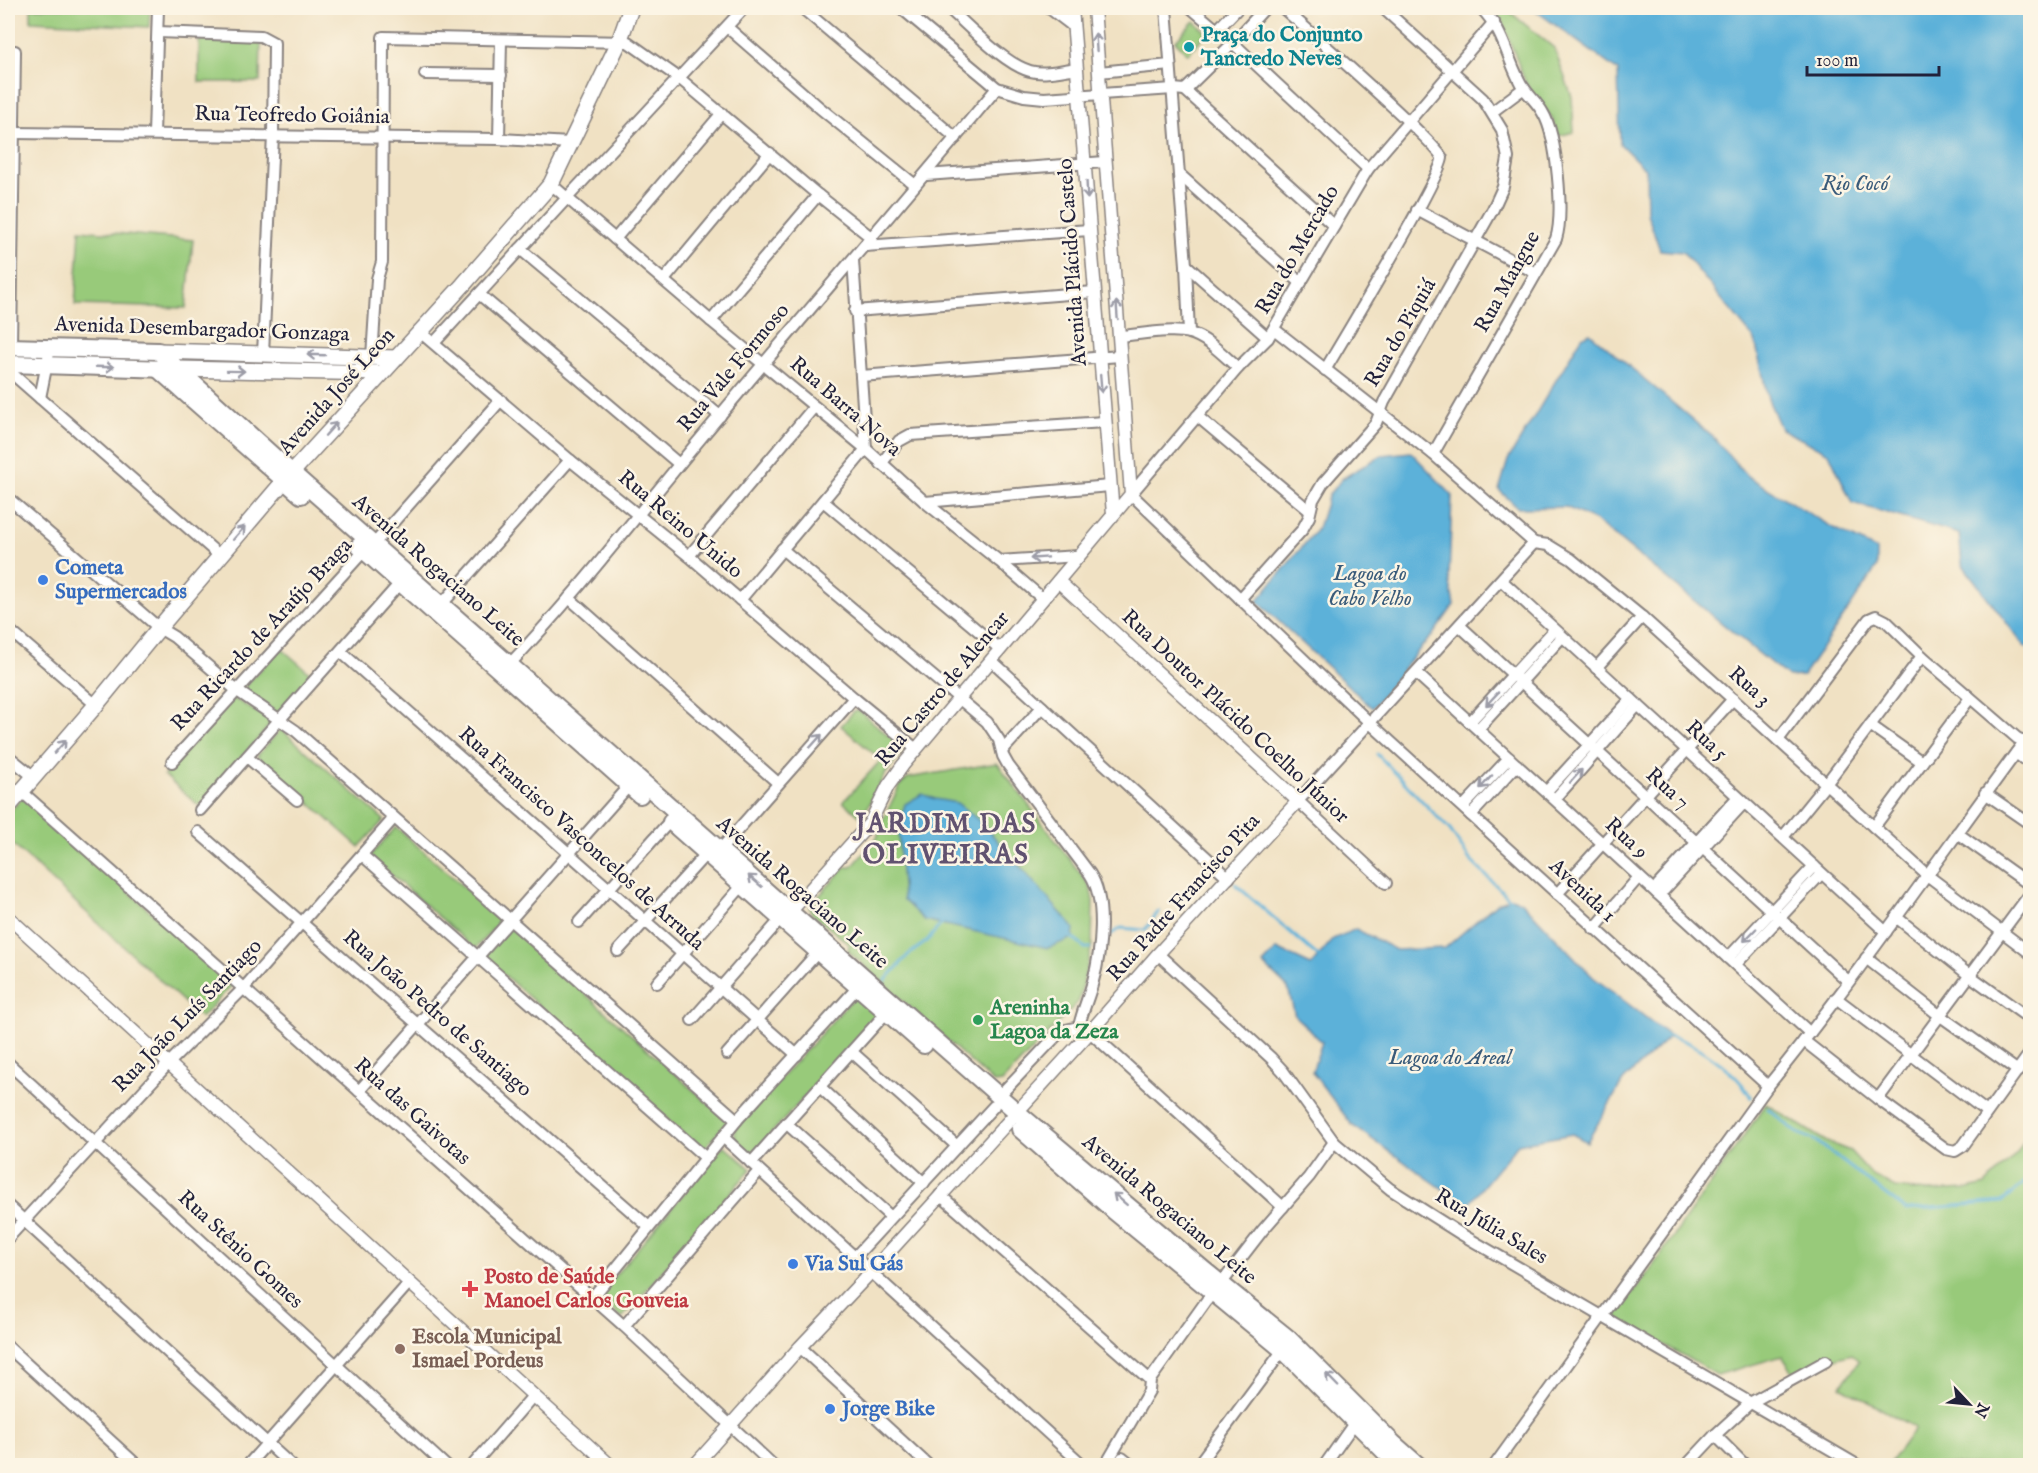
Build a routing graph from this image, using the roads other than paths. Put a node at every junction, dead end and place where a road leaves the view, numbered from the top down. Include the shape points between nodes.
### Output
1 (158, 8) edge
2 (631, 8) edge
3 (744, 8) edge
4 (802, 8) edge
5 (902, 8) edge
6 (948, 8) edge
7 (1049, 8) edge
8 (1072, 8) edge
9 (1094, 8) edge
10 (1166, 8) edge
11 (1191, 8) edge
12 (1238, 8) edge
13 (1265, 8) edge
14 (1283, 8) edge
15 (1383, 8) edge
16 (1481, 8) edge
17 (917, 13) edge
18 (1494, 22) junction
19 (727, 27) junction
20 (1074, 27) junction
21 (158, 32) junction
22 (501, 40) junction
23 (619, 42) junction
24 (1233, 44) junction
25 (15, 51) dead end
26 (1170, 67) junction
27 (1451, 70) junction
28 (1078, 72) junction
29 (425, 74) dead end
30 (1099, 74) junction
31 (501, 75) junction
32 (679, 78) junction
33 (1172, 86) junction
34 (997, 88) junction
35 (1524, 88) junction
36 (1185, 90) junction
37 (1079, 92) junction
38 (1100, 92) junction
39 (1492, 112) junction
40 (722, 113) junction
41 (1407, 121) junction
42 (13, 133) junction
43 (154, 134) junction
44 (273, 135) junction
45 (383, 137) junction
46 (956, 138) junction
47 (499, 139) junction
48 (570, 143) junction
49 (771, 153) junction
50 (1105, 162) junction
51 (1086, 164) junction
52 (1368, 169) junction
53 (1179, 174) junction
54 (926, 175) junction
55 (551, 184) junction
56 (915, 185) junction
57 (818, 195) junction
58 (567, 198) junction
59 (1417, 210) junction
60 (1334, 226) junction
61 (1089, 230) junction
62 (615, 238) junction
63 (868, 242) junction
64 (1476, 242) junction
65 (520, 249) junction
66 (853, 260) junction
67 (1186, 265) junction
68 (1536, 273) junction
69 (664, 280) junction
70 (1301, 283) junction
71 (1094, 292) junction
72 (478, 294) junction
73 (855, 311) junction
74 (711, 321) junction
75 (420, 332) junction
76 (1189, 333) junction
77 (1271, 334) junction
78 (1119, 336) junction
79 (434, 343) junction
80 (9, 347) edge
81 (50, 348) junction
82 (158, 351) junction
83 (262, 354) junction
84 (1120, 356) junction
85 (372, 357) junction
86 (1099, 357) junction
87 (396, 358) junction
88 (8, 364) edge
89 (764, 364) junction
90 (47, 365) junction
91 (1238, 368) junction
92 (158, 369) junction
93 (178, 369) junction
94 (8, 370) edge
95 (1325, 370) junction
96 (381, 373) junction
97 (861, 376) junction
98 (40, 398) junction
99 (501, 400) junction
100 (814, 407) junction
101 (1380, 412) junction
102 (720, 416) junction
103 (1197, 416) junction
104 (1105, 428) junction
105 (1126, 431) junction
106 (866, 449) junction
107 (1434, 454) junction
108 (570, 460) junction
109 (679, 464) junction
110 (881, 464) junction
111 (288, 477) junction
112 (1110, 486) junction
113 (1131, 494) junction
114 (8, 498) edge
115 (823, 501) junction
116 (925, 502) junction
117 (1310, 511) junction
118 (1113, 514) junction
119 (637, 515) junction
120 (1534, 543) junction
121 (369, 547) junction
122 (782, 549) junction
123 (220, 556) junction
124 (689, 556) junction
125 (1079, 556) junction
126 (999, 561) junction
127 (1501, 580) junction
128 (1058, 581) junction
129 (400, 583) junction
130 (569, 598) junction
131 (1043, 599) junction
132 (1240, 599) junction
133 (740, 600) junction
134 (442, 604) junction
135 (1642, 617) junction
136 (1460, 626) junction
137 (159, 628) junction
138 (8, 629) edge
139 (1558, 634) junction
140 (1000, 650) junction
141 (341, 652) junction
142 (1922, 656) junction
143 (991, 660) junction
144 (505, 668) junction
145 (1596, 668) junction
146 (1416, 673) junction
147 (1518, 679) junction
148 (236, 690) junction
149 (959, 697) junction
150 (854, 698) junction
151 (1970, 698) junction
152 (1733, 699) junction
153 (1634, 702) junction
154 (96, 705) junction
155 (1041, 707) junction
156 (280, 720) junction
157 (1370, 723) junction
158 (1870, 725) junction
159 (1474, 726) junction
160 (1778, 740) junction
161 (2027, 743) edge
162 (916, 749) junction
163 (1593, 749) junction
164 (1002, 751) junction
165 (1688, 751) junction
166 (2016, 753) junction
167 (8, 756) edge
168 (248, 756) junction
169 (1513, 761) junction
170 (172, 762) dead end
171 (1922, 762) junction
172 (2031, 764) edge
173 (34, 777) junction
174 (633, 781) junction
175 (778, 783) junction
176 (1826, 784) junction
177 (21, 792) junction
178 (1986, 794) junction
179 (1551, 795) junction
180 (1646, 796) junction
181 (297, 800) dead end
182 (1741, 800) junction
183 (1298, 801) junction
184 (8, 807) edge
185 (200, 810) dead end
186 (1467, 811) junction
187 (394, 818) junction
188 (670, 821) junction
189 (2031, 825) edge
190 (1874, 827) junction
191 (198, 832) dead end
192 (1957, 833) junction
193 (1783, 837) junction
194 (1603, 844) junction
195 (1699, 845) junction
196 (713, 852) junction
197 (569, 853) junction
198 (362, 855) junction
199 (1817, 870) junction
200 (1927, 875) junction
201 (1640, 877) junction
202 (1228, 878) junction
203 (1386, 883) dead end
204 (2031, 885) edge
205 (742, 886) junction
206 (609, 890) junction
207 (1657, 892) junction
208 (1557, 894) junction
209 (2031, 894) edge
210 (785, 916) junction
211 (1775, 916) junction
212 (8, 917) edge
213 (1896, 917) junction
214 (510, 919) junction
215 (303, 922) junction
216 (579, 922) dead end
217 (645, 922) junction
218 (1594, 929) junction
219 (1886, 932) junction
220 (2001, 932) junction
221 (618, 951) dead end
222 (818, 952) junction
223 (2031, 953) edge
224 (1158, 954) junction
225 (683, 955) junction
226 (477, 957) junction
227 (1866, 958) junction
228 (1732, 961) junction
229 (1969, 975) junction
230 (1848, 981) junction
231 (657, 983) dead end
232 (720, 988) junction
233 (243, 989) junction
234 (875, 996) junction
235 (1836, 998) junction
236 (1939, 1015) junction
237 (2031, 1019) edge
238 (692, 1020) dead end
239 (757, 1020) junction
240 (418, 1024) junction
241 (1084, 1029) junction
242 (1807, 1037) junction
243 (852, 1052) junction
244 (2031, 1053) edge
245 (727, 1054) dead end
246 (797, 1055) junction
247 (1910, 1055) junction
248 (8, 1064) edge
249 (168, 1064) junction
250 (2018, 1071) junction
251 (1768, 1086) junction
252 (820, 1088) junction
253 (359, 1091) junction
254 (1878, 1099) junction
255 (996, 1101) junction
256 (1987, 1112) junction
257 (1013, 1115) junction
258 (737, 1120) junction
259 (786, 1124) junction
260 (723, 1137) junction
261 (1334, 1142) junction
262 (95, 1143) junction
263 (957, 1146) junction
264 (706, 1158) junction
265 (755, 1167) junction
266 (924, 1183) junction
267 (940, 1195) junction
268 (8, 1206) edge
269 (1283, 1207) junction
270 (891, 1217) junction
271 (23, 1220) junction
272 (649, 1227) junction
273 (8, 1238) edge
274 (855, 1257) junction
275 (871, 1272) junction
276 (409, 1283) junction
277 (1216, 1289) junction
278 (592, 1298) junction
279 (1601, 1316) junction
280 (624, 1326) junction
281 (8, 1347) edge
282 (800, 1347) junction
283 (1283, 1350) junction
284 (1826, 1360) dead end
285 (335, 1364) junction
286 (1150, 1380) junction
287 (533, 1396) junction
288 (1750, 1403) junction
289 (1355, 1422) junction
290 (730, 1425) junction
291 (1715, 1435) junction
292 (268, 1444) junction
293 (1122, 1458) dead end
294 (138, 1466) edge
295 (247, 1466) edge
296 (292, 1466) edge
297 (446, 1466) edge
298 (472, 1466) edge
299 (611, 1466) edge
300 (694, 1466) edge
301 (774, 1466) edge
302 (929, 1466) edge
303 (1084, 1466) edge
304 (1105, 1466) edge
305 (1132, 1466) edge
306 (1197, 1466) edge
307 (1324, 1466) edge
308 (1399, 1466) edge
309 (1419, 1466) edge
310 (1494, 1466) edge
311 (1686, 1466) edge
312 (1746, 1466) edge
313 (1859, 1466) edge

1 - 21 street
2 - 23 main road, Avenida José Leon
3 - 19 street
4 - 46 street
5 - 17 street
6 - 28 street via 1018,66 1030,71
7 - 20 street
8 - 20 street, Avenida Plácido Castelo
30 -> 9 street, Avenida Plácido Castelo
10 - 26 street
11 - 12 street via 1217,30
13 - 24 street
14 - 41 street
15 - 27 street, Rua do Piquiá
16 - 18 street, Rua Mangue
17 - 34 street
18 - 27 street, Rua do Mercado
18 - 35 street, Rua Mangue
19 - 32 street
19 - 56 street
20 - 28 street, Avenida Plácido Castelo
21 - 43 street
21 - 44 street via 261,36 274,43
22 - 23 street
22 - 31 street
22 - 45 street via 383,37
23 - 32 street via 628,42
23 - 48 main road, Avenida José Leon
24 - 36 street
24 - 52 street
25 - 42 street
26 - 30 street
26 - 33 street
27 - 39 street, Rua do Piquiá via 1476,91
27 - 41 street, Rua do Mercado
28 - 37 street, Avenida Plácido Castelo
29 - 31 street
30 - 38 street, Avenida Plácido Castelo
31 - 47 street
32 - 40 street
32 - 58 street
33 - 36 street
33 - 38 street
33 - 53 street
34 - 37 street via 1032,97
34 - 46 street, Rua Vale Formoso
35 - 39 street
35 - 68 street, Rua Mangue via 1548,123 1556,156 1558,233
36 - 60 street
37 - 38 street
37 - 51 street, Avenida Plácido Castelo
38 - 50 street, Avenida Plácido Castelo
39 - 64 street, Rua do Piquiá via 1506,143 1507,172
40 - 49 street
40 - 62 street
41 - 52 street, Rua do Mercado
41 - 59 street via 1438,151 1442,160
42 - 43 street, Rua Teofredo Goiânia
42 - 80 street
43 - 44 street, Rua Teofredo Goiânia
44 - 45 street, Rua Teofredo Goiânia
44 - 83 street
45 - 47 street, Rua Teofredo Goiânia
45 - 85 street via 382,262 377,279
46 - 54 street, Rua Vale Formoso
47 - 48 street, Rua Teofredo Goiânia
48 - 55 main road, Avenida José Leon
49 - 57 street
49 - 69 street
50 - 51 street
78 -> 50 street, Avenida Plácido Castelo
51 - 54 street
51 -> 61 street, Avenida Plácido Castelo
52 - 60 street, Rua do Mercado
53 - 67 street
53 - 70 street
54 - 56 street, Rua Vale Formoso
55 - 58 street, Rua Barra Nova
55 - 75 main road, Avenida José Leon
56 - 63 street, Rua Vale Formoso
57 - 63 street
57 - 74 street
58 - 62 street, Rua Barra Nova
58 - 65 street
59 - 64 street
59 - 95 street
60 - 70 street, Rua do Mercado
61 - 63 street
61 - 71 street, Avenida Plácido Castelo
62 - 69 street, Rua Barra Nova
63 - 66 street, Rua Vale Formoso
64 - 68 street
64 - 101 street, Rua do Piquiá
65 - 72 street
65 - 102 street
66 - 73 street
66 - 89 street, Rua Vale Formoso
67 - 76 street
67 - 77 street
68 - 107 street, Rua Mangue
69 - 74 street, Rua Barra Nova
70 - 77 street, Rua do Mercado
71 - 73 street
71 - 86 street, Avenida Plácido Castelo
72 - 79 street
72 - 109 street
73 - 97 street
74 - 89 street, Rua Barra Nova
75 - 79 street, Rua Reino Unido
75 - 87 main road, Avenida José Leon
76 - 78 street
76 - 91 street via 1203,339
77 - 91 street, Rua do Mercado
77 - 95 street
78 - 84 street, Avenida Plácido Castelo
79 - 99 street, Rua Reino Unido
80 - 81 main road, Avenida Desembargador Gonzaga
81 - 82 main road, Avenida Desembargador Gonzaga
81 - 90 street
82 - 83 main road, Avenida Desembargador Gonzaga
82 - 93 main road, Avenida Rogaciano Leite
85 -> 83 main road, Avenida Desembargador Gonzaga
84 - 86 street
84 - 105 street, Avenida Plácido Castelo
85 - 87 main road, Avenida Desembargador Gonzaga
86 - 97 street
86 -> 104 street, Avenida Plácido Castelo
87 - 96 main road, Avenida José Leon
88 - 90 main road, Avenida Desembargador Gonzaga
89 - 100 street, Rua Barra Nova
89 - 102 street, Rua Vale Formoso
90 -> 92 main road, Avenida Desembargador Gonzaga
90 - 98 street
91 - 103 street, Rua do Mercado
92 - 93 main road, Avenida Desembargador Gonzaga
92 - 111 main road, Avenida Rogaciano Leite
93 -> 96 main road, Avenida Desembargador Gonzaga
93 - 111 main road, Avenida Rogaciano Leite
94 - 98 street
95 - 101 street
111 -> 96 main road, Avenida José Leon
97 - 106 street
98 - 123 street
99 - 108 street, Rua Reino Unido
99 - 121 street, Rua Ricardo de Araújo Braga
100 - 106 street, Rua Barra Nova
100 - 124 street
101 - 107 street
101 - 117 street, Rua do Piquiá via 1376,423 1323,483
102 - 109 street, Rua Vale Formoso
103 - 113 street, Rua do Mercado
103 - 117 street
104 - 105 street
104 - 110 street via 910,435 899,441
104 - 112 street, Avenida Plácido Castelo
105 - 113 street, Avenida Plácido Castelo
106 - 110 street, Rua Barra Nova
106 - 115 street
107 - 120 street
108 - 119 street, Rua Reino Unido
108 - 134 street
109 - 119 street, Rua Vale Formoso
110 - 116 street, Rua Barra Nova
111 - 121 main road, Avenida Rogaciano Leite
123 -> 111 main road, Avenida José Leon
112 - 116 street
112 - 118 street, Avenida Plácido Castelo
113 - 118 street, Rua Castro de Alencar
113 - 132 street, Avenida 1
114 - 137 street
115 - 122 street
115 - 140 street
116 - 126 street, Rua Barra Nova
117 - 132 street, Rua do Piquiá via 1302,530
118 - 125 street, Rua Castro de Alencar
119 - 124 street, Rua Reino Unido
119 - 130 street, Rua Vale Formoso
120 - 127 street, Rua Padre Francisco Pita
120 - 135 street, Rua 3 via 1548,545 1571,559
121 - 129 main road, Avenida Rogaciano Leite
121 - 134 main road, Avenida Rogaciano Leite
121 - 148 street, Rua Ricardo de Araújo Braga
122 - 133 street
122 - 149 street
123 - 137 main road, Avenida José Leon
124 - 133 street, Rua Reino Unido
125 -> 126 street
125 - 128 street, Rua Castro de Alencar
126 - 131 street, Rua Barra Nova
127 - 136 street, Rua Padre Francisco Pita
127 - 139 street, Rua 5
128 - 131 street, Rua Castro de Alencar
128 - 183 street, Rua Doutor Plácido Coelho Júnior
129 - 141 street
129 - 144 main road, Avenida Rogaciano Leite
130 - 144 street, Rua Vale Formoso
130 - 175 street
131 - 140 street, Rua Castro de Alencar
132 - 157 street, Avenida 1
133 - 150 street, Rua Reino Unido
134 - 144 main road, Avenida Rogaciano Leite
135 - 145 street
135 - 152 street, Rua 3
136 - 146 street, Rua Padre Francisco Pita
136 - 147 street, Rua 7
137 - 148 street
137 - 154 main road, Avenida José Leon
138 - 154 street
139 - 145 street, Rua 5
139 - 147 street
140 - 143 street, Rua Castro de Alencar
141 - 156 street
141 - 197 street, Rua Francisco Vasconcelos de Arruda
142 - 151 street
142 - 158 street
142 - 160 street via 1886,621 1876,616 1869,619
143 - 149 street, Rua Castro de Alencar
143 - 155 street
144 - 174 main road, Avenida Rogaciano Leite
145 - 153 street, Rua 5
146 - 157 street, Rua Padre Francisco Pita
146 - 159 street, Rua 9
147 - 159 street
147 - 163 street, Rua 7
148 - 156 street
148 - 170 street, Rua Ricardo de Araújo Braga
149 - 162 street, Rua Castro de Alencar
149 - 164 street via 993,728
150 - 162 street, Rua Reino Unido
175 -> 150 street
151 - 161 street
151 - 171 street
152 - 160 street, Rua 3
152 - 165 street
153 - 163 street
153 - 165 street, Rua 5
173 -> 154 main road, Avenida José Leon
155 - 164 street
155 - 202 street
156 - 168 street
156 - 187 street
157 - 183 street, Rua Padre Francisco Pita
157 - 186 street, Avenida 1
158 - 171 street
158 - 176 street
159 - 169 street, Rua 9
160 - 176 street, Rua 3
161 - 166 street
162 - 210 street, Rua Castro de Alencar via 895,775 870,823
163 - 179 street
163 - 180 street, Rua 7
164 - 241 street via 1014,774 1094,879 1098,891 1100,946
165 - 180 street
165 - 182 street, Rua 5
166 - 172 street
166 - 178 street
167 - 173 street
168 - 181 street
168 - 185 street
169 - 179 street, Rua 9
169 - 186 street
171 - 190 street
173 - 177 main road, Avenida José Leon
174 - 188 main road, Avenida Rogaciano Leite
174 - 196 main road, Avenida Rogaciano Leite
174 - 197 street
175 - 196 street
176 - 190 street, Rua 3
176 - 193 street
177 - 184 main road, Avenida José Leon
177 - 233 street, Rua das Gaivotas
178 - 189 street
178 - 192 street
179 - 194 street, Rua 9
180 - 194 street
180 - 195 street, Rua 7
182 - 193 street, Rua 5
182 - 195 street via 1735,800
183 - 202 street, Rua Padre Francisco Pita
183 - 203 street, Rua Doutor Plácido Coelho Júnior
186 - 208 street, Avenida 1
187 - 198 street, Rua João Luís Santiago
187 - 214 street
188 - 196 main road, Avenida Rogaciano Leite
188 - 206 street
190 - 200 street, Rua 3
191 - 215 street, Rua João Pedro de Santiago
192 - 200 street
192 - 204 street
193 - 199 street, Rua 5
194 - 201 street, Rua 9
194 - 208 street
195 - 207 street via 1658,885
195 - 211 street, Rua 7
196 - 205 main road, Avenida Rogaciano Leite
210 -> 196 main road, Avenida Rogaciano Leite
196 - 217 street
197 - 206 street, Rua Francisco Vasconcelos de Arruda
197 - 214 street
198 - 215 street, Rua João Luís Santiago
198 - 226 street
199 - 211 street
199 - 219 street, Rua 5
200 - 213 street
200 - 220 street, Rua 3
201 - 207 street, Rua 9
201 - 218 street
202 - 224 street, Rua Padre Francisco Pita
205 - 210 main road, Avenida Rogaciano Leite
205 - 225 street
206 - 216 street
206 - 217 street, Rua Francisco Vasconcelos de Arruda
207 - 228 street, Rua 9
208 - 218 street, Avenida 1
209 - 220 street
210 - 222 main road, Avenida Rogaciano Leite
210 - 232 street
210 - 234 main road, Avenida Rogaciano Leite
211 - 228 street
211 - 230 street, Rua 7
212 - 249 street
213 - 219 street
213 - 229 street
214 - 226 street
214 - 258 street
215 - 233 street, Rua João Luís Santiago
215 - 240 street, Rua João Pedro de Santiago
217 - 221 street
217 - 225 street, Rua Francisco Vasconcelos de Arruda
218 - 251 street, Avenida 1
219 - 227 street
220 - 223 street, Rua 3
220 - 229 street
222 - 234 main road, Avenida Rogaciano Leite
222 - 239 street
224 - 241 street, Rua Padre Francisco Pita
224 - 261 street, Rua Júlia Sales via 1277,1064
225 - 231 street
225 - 232 street, Rua Francisco Vasconcelos de Arruda
226 - 240 street
226 - 264 street
227 - 230 street
227 - 236 street
228 - 242 street, Rua 9
229 - 236 street
229 - 237 street
230 - 235 street
232 - 238 street
232 - 239 street, Rua Francisco Vasconcelos de Arruda
233 - 249 street, Rua João Luís Santiago
233 - 253 street, Rua das Gaivotas
234 - 243 street
234 - 246 street
234 - 255 main road, Avenida Rogaciano Leite
235 - 242 street
235 - 247 street
236 - 247 street
236 - 250 street
239 - 245 street
239 - 246 street, Rua Francisco Vasconcelos de Arruda
240 - 253 street
240 - 272 street, Rua João Pedro de Santiago
241 - 255 street, Rua Padre Francisco Pita via 1061,1032
241 - 257 street, Rua Padre Francisco Pita
241 - 269 street
242 - 251 street
242 - 254 street, Rua 9
243 - 252 street
243 - 263 street
244 - 250 street
246 - 258 street
247 - 254 street
247 - 256 street
248 - 262 street, Rua Stênio Gomes
249 - 262 street, Rua João Luís Santiago
249 - 276 street
250 - 256 street
251 - 279 street
252 - 259 street
252 - 266 street
253 - 278 street, Rua das Gaivotas
254 - 256 street, Rua 9 via 1946,1149 1955,1151 1963,1146
255 - 257 main road, Avenida Rogaciano Leite
255 - 263 street, Rua Padre Francisco Pita
257 - 267 street, Rua Padre Francisco Pita
257 - 277 main road, Avenida Rogaciano Leite via 1101,1200
258 - 260 street
259 - 265 street
259 - 270 street
260 - 264 street
260 - 265 street
261 - 269 street
261 - 279 street, Rua Júlia Sales via 1390,1189
262 - 271 street, Rua João Luís Santiago
262 - 285 street, Rua Stênio Gomes
263 - 266 street, Rua Padre Francisco Pita
264 - 272 street
265 - 274 street
265 - 280 street
266 - 270 street, Rua Padre Francisco Pita
267 - 275 street, Rua Padre Francisco Pita
267 - 286 street
268 - 271 street
269 - 277 street
270 - 274 street, Rua Padre Francisco Pita
271 - 273 street, Rua João Luís Santiago
271 - 292 street
272 - 278 street
274 - 275 street
275 - 282 street, Rua Padre Francisco Pita
275 - 303 street
276 - 285 street
276 - 287 street
277 - 283 main road, Avenida Rogaciano Leite
277 - 286 street
309 -> 277 main road, Avenida Rogaciano Leite via 1302,1350
278 - 280 street, Rua das Gaivotas
279 - 288 street, Rua Júlia Sales
279 - 310 street
280 - 290 street, Rua das Gaivotas
281 - 294 street
282 - 290 street, Rua Padre Francisco Pita
282 - 302 street
283 - 289 main road, Avenida Rogaciano Leite
283 - 306 street
284 - 288 street
285 - 292 street
285 - 297 street, Rua Stênio Gomes
286 - 304 street via 1149,1391
287 - 298 street
287 - 299 street
288 - 291 street
288 - 313 street, Rua Júlia Sales
289 - 307 street
289 - 308 main road, Avenida Rogaciano Leite
290 - 300 street, Rua Padre Francisco Pita
290 - 301 street, Rua das Gaivotas
291 - 311 street
291 - 312 street
292 - 295 street
292 - 296 street
293 - 305 street

